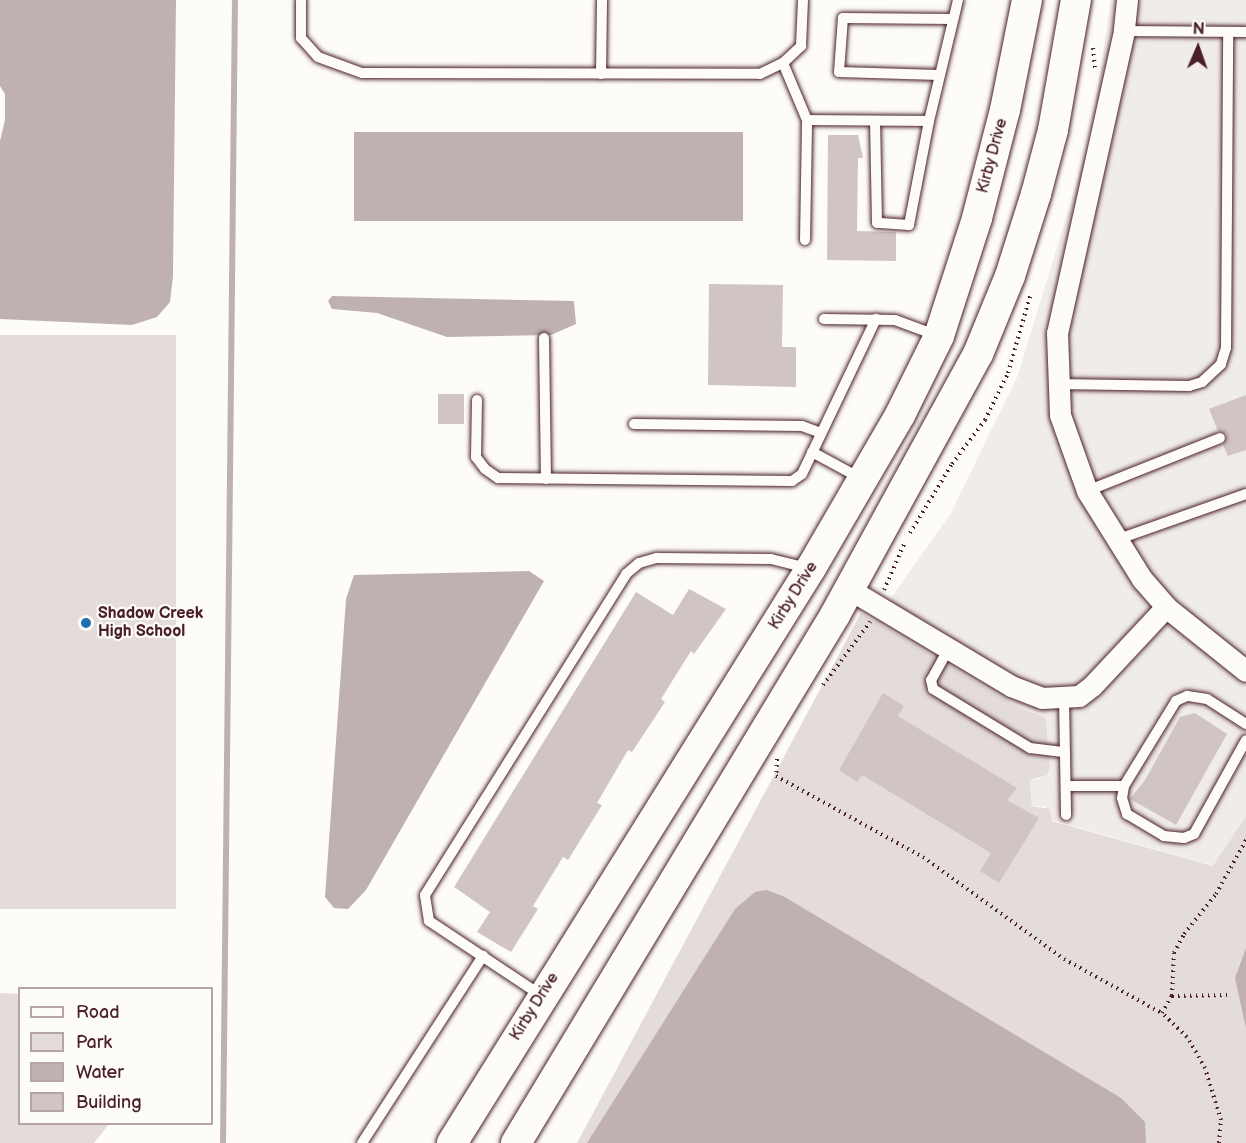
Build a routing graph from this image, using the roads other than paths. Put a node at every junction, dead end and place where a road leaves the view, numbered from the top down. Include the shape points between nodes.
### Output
1 (301, 0) edge
2 (602, 0) edge
3 (802, 0) edge
4 (958, 0) edge
5 (1027, 0) edge
6 (1076, 0) edge
7 (1127, 0) edge
8 (953, 19) junction
9 (1124, 31) junction
10 (1228, 32) junction
11 (1246, 32) edge
12 (783, 63) junction
13 (601, 74) junction
14 (939, 75) junction
15 (807, 120) junction
16 (875, 121) junction
17 (929, 121) junction
18 (805, 240) dead end
19 (824, 319) dead end
20 (876, 320) junction
21 (939, 336) junction
22 (544, 338) dead end
23 (978, 354) junction
24 (1056, 384) junction
25 (477, 400) dead end
26 (634, 424) dead end
27 (821, 434) junction
28 (1220, 438) dead end
29 (812, 452) junction
30 (546, 479) junction
31 (863, 479) junction
32 (1087, 491) junction
33 (1246, 494) edge
34 (1115, 540) junction
35 (811, 568) junction
36 (849, 590) junction
37 (1166, 607) junction
38 (949, 648) junction
39 (1246, 672) edge
40 (1064, 698) junction
41 (1246, 723) edge
42 (1246, 740) edge
43 (1065, 752) junction
44 (1066, 786) junction
45 (1124, 786) junction
46 (1066, 815) dead end
47 (483, 956) junction
48 (542, 996) junction
49 (362, 1143) edge
50 (452, 1143) edge
51 (516, 1143) edge

1 - 13 lane via 301,38 318,57 362,73
2 - 13 lane
3 - 12 lane via 801,46
4 - 8 lane
5 - 21 main road, Kirby Drive via 980,207
6 - 23 main road via 1053,130 1039,184 1010,276
7 - 9 street
8 - 14 lane
8 - 14 lane via 843,18 839,72
9 - 10 lane
9 - 24 street via 1066,281 1057,333
10 - 11 lane
10 - 24 lane via 1226,342 1221,364 1202,382 1189,386
12 - 13 lane via 760,74
12 - 15 lane
14 - 17 lane
15 - 16 lane
15 - 18 lane
16 - 17 lane
16 - 17 lane via 877,223 909,225
19 - 20 lane
20 - 21 lane via 895,320
20 - 27 lane
21 - 23 main road
21 - 31 main road, Kirby Drive
22 - 30 lane
23 - 36 main road
24 - 32 street via 1060,415
25 - 30 lane via 476,457 485,469 498,478
26 - 27 lane via 802,426
27 - 29 lane
28 - 32 lane
29 - 30 lane via 802,474 792,481
29 - 31 lane
31 - 35 main road, Kirby Drive
32 - 34 street
33 - 34 lane
34 - 37 street
35 - 36 main road
35 - 47 lane via 771,559 657,558 639,563 626,574 425,895 429,921
35 - 48 main road, Kirby Drive
36 - 38 street
36 - 51 main road
37 - 39 street
37 - 40 street via 1092,686 1079,696
38 - 40 street via 1011,686 1042,698
38 - 43 lane via 931,680 933,689 1030,748
40 - 43 lane
41 - 45 lane via 1207,699 1187,696 1176,701
42 - 45 lane via 1201,826 1184,838 1164,836 1127,814 1122,798
43 - 44 lane
44 - 45 lane
44 - 46 lane
47 - 48 lane
47 - 49 lane
48 - 50 main road, Kirby Drive

